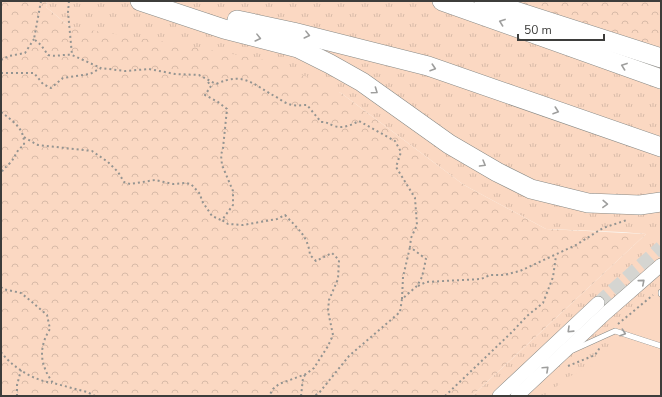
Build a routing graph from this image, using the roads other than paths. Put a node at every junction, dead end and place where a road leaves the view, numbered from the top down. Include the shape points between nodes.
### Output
1 (140, 1) edge
2 (146, 1) edge
3 (442, 1) edge
4 (484, 1) edge
5 (661, 58) edge
6 (661, 79) edge
7 (659, 146) edge
8 (661, 202) edge
9 (661, 266) edge
10 (598, 303) tunnel mouth
11 (661, 346) edge
12 (562, 355) junction
13 (499, 396) edge
14 (518, 396) edge

1 -> 8 highway via 224,29 298,48 362,82 449,144 531,188 588,203 640,205
2 -> 7 highway via 293,32 428,66
6 -> 3 highway
4 - 5 highway
12 -> 9 street
10 -> 13 street
12 -> 11 lane via 615,331
14 -> 12 street

